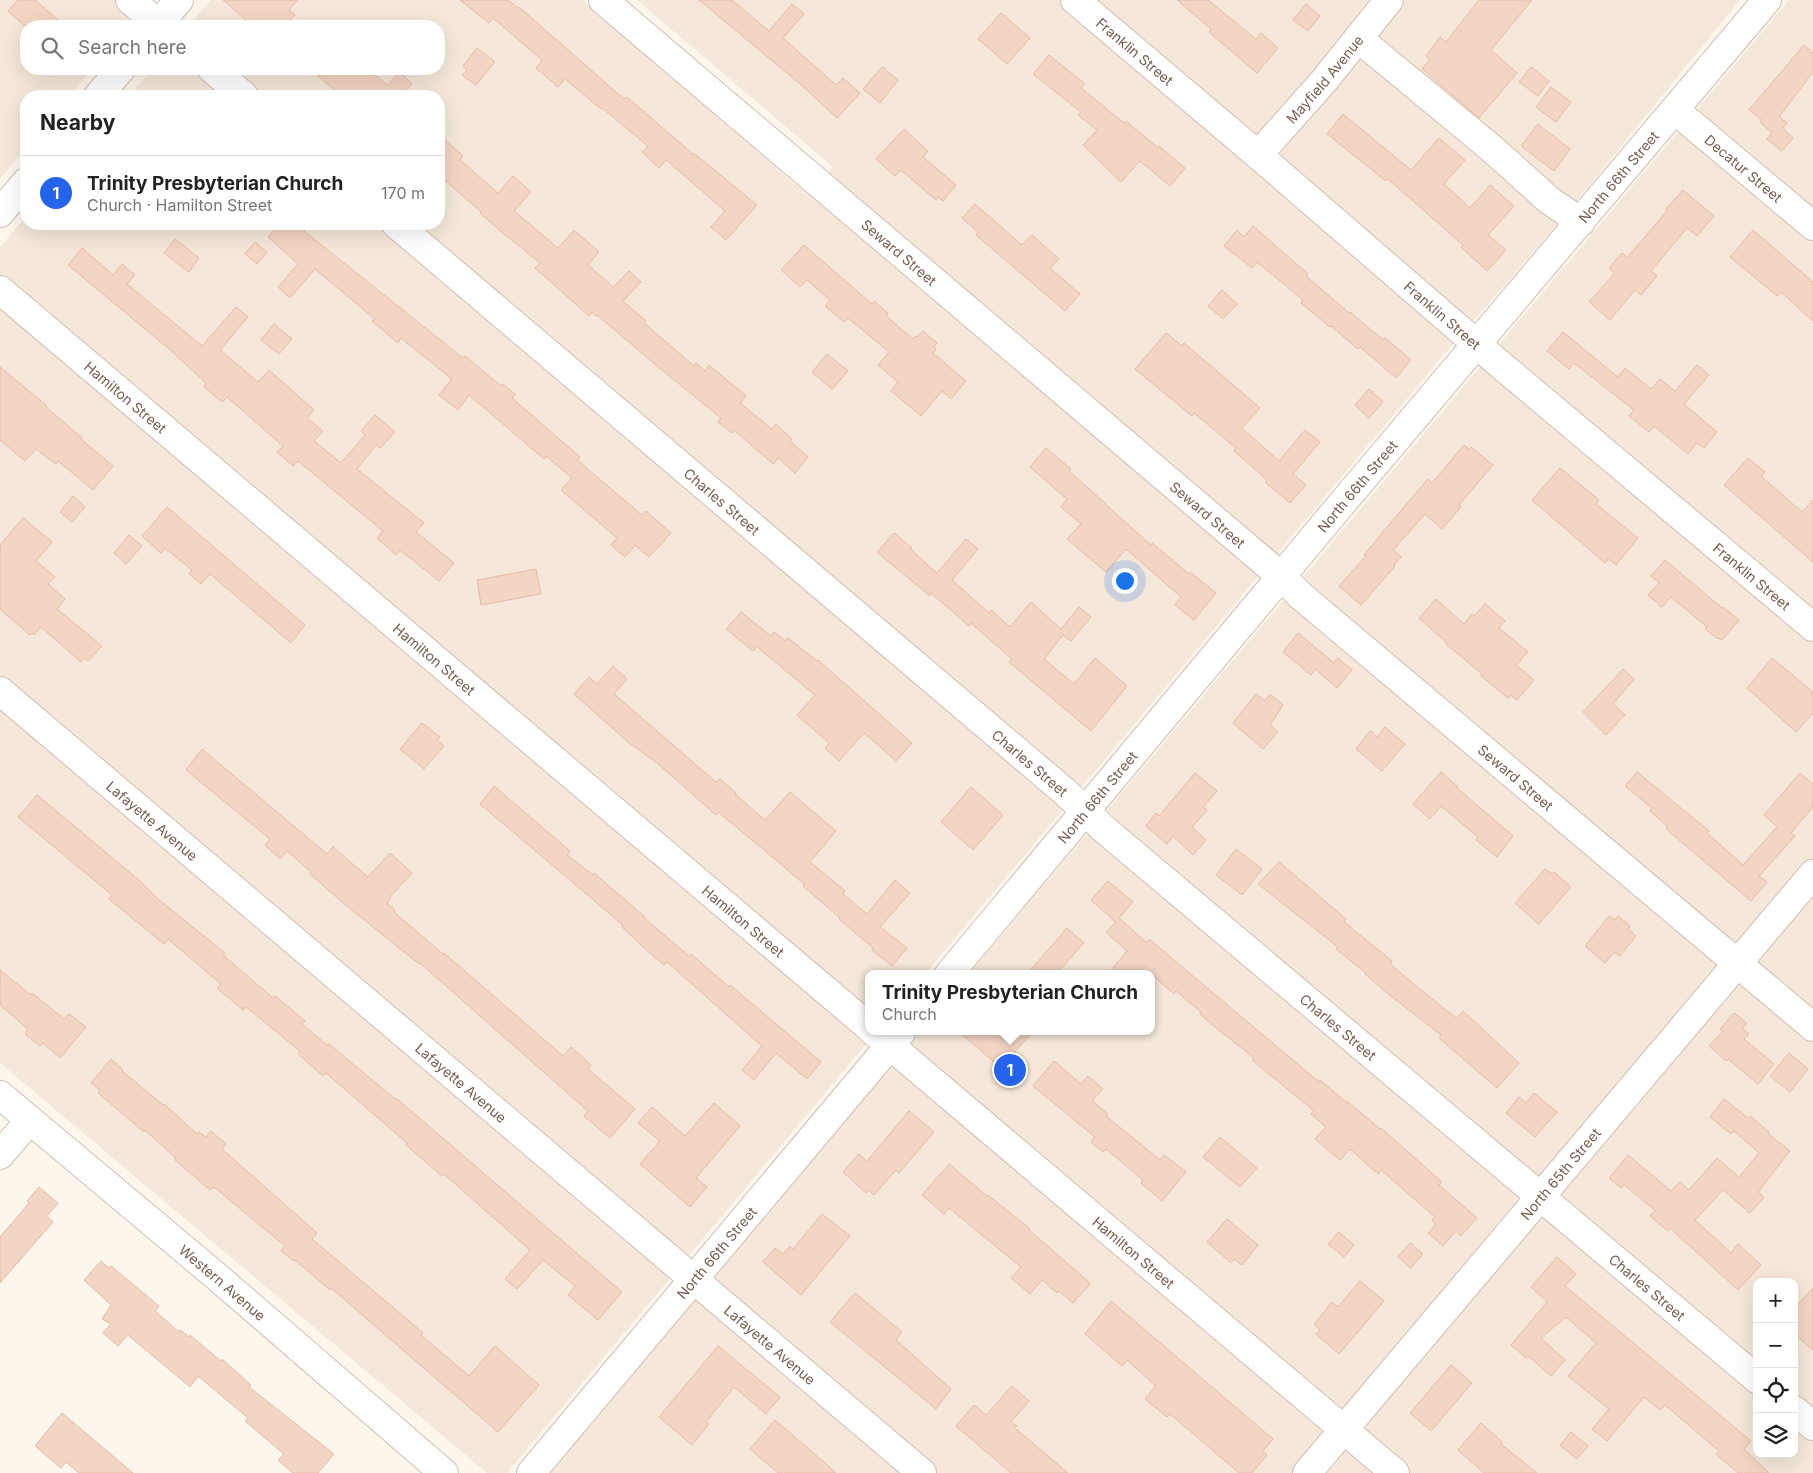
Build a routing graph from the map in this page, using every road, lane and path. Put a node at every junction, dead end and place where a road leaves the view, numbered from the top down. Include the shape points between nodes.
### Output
1 (130, 0) edge
2 (179, 0) edge
3 (603, 0) edge
4 (1075, 0) edge
5 (1389, 0) edge
6 (1767, 0) edge
7 (152, 20) edge
8 (164, 20) edge
9 (1358, 38) junction
10 (116, 75) edge
11 (219, 75) edge
12 (103, 90) edge
13 (237, 90) edge
14 (1675, 110) junction
15 (1258, 154) junction
16 (20, 189) edge
17 (0, 214) edge
18 (1581, 222) junction
19 (1813, 226) edge
20 (403, 230) edge
21 (0, 290) edge
22 (1478, 344) junction
23 (1282, 577) junction
24 (1813, 627) edge
25 (0, 691) edge
26 (1085, 812) junction
27 (1813, 874) edge
28 (1738, 964) junction
29 (952, 970) edge
30 (865, 1024) edge
31 (1813, 1027) edge
32 (888, 1036) edge
33 (0, 1095) edge
34 (30, 1120) junction
35 (0, 1155) edge
36 (1541, 1197) junction
37 (693, 1278) junction
38 (1753, 1376) edge
39 (1798, 1413) edge
40 (1813, 1426) edge
41 (1343, 1430) junction
42 (444, 1473) edge
43 (531, 1473) edge
44 (922, 1473) edge
45 (1307, 1473) edge
46 (1394, 1473) edge

1 - 7 street
2 - 8 street
3 - 23 street, Seward Street
4 - 15 street, Franklin Street
5 - 9 street, Mayfield Avenue
6 - 14 street, North 66th Street
9 - 15 street, Mayfield Avenue
9 - 18 street via 1550,201
10 - 12 street
11 - 13 street
14 - 18 street, North 66th Street
14 - 19 street, Decatur Street
15 - 22 street, Franklin Street
16 - 17 street
18 - 22 street, North 66th Street
20 - 26 street, Charles Street
21 - 30 street, Hamilton Street
22 - 23 street, North 66th Street
22 - 24 street, Franklin Street
23 - 26 street, North 66th Street
23 - 28 street, Seward Street
25 - 37 street, Lafayette Avenue
26 - 29 street, North 66th Street
26 - 36 street, Charles Street
27 - 28 street, North 65th Street
28 - 31 street, Seward Street
28 - 36 street, North 65th Street
32 - 37 street, North 66th Street
32 - 41 street, Hamilton Street
33 - 34 street, Western Avenue
34 - 35 street
34 - 42 street, Western Avenue
36 - 38 street, Charles Street
36 - 41 street, North 65th Street
37 - 43 street, North 66th Street
37 - 44 street, Lafayette Avenue
39 - 40 street
41 - 45 street, North 65th Street
41 - 46 street, Hamilton Street

